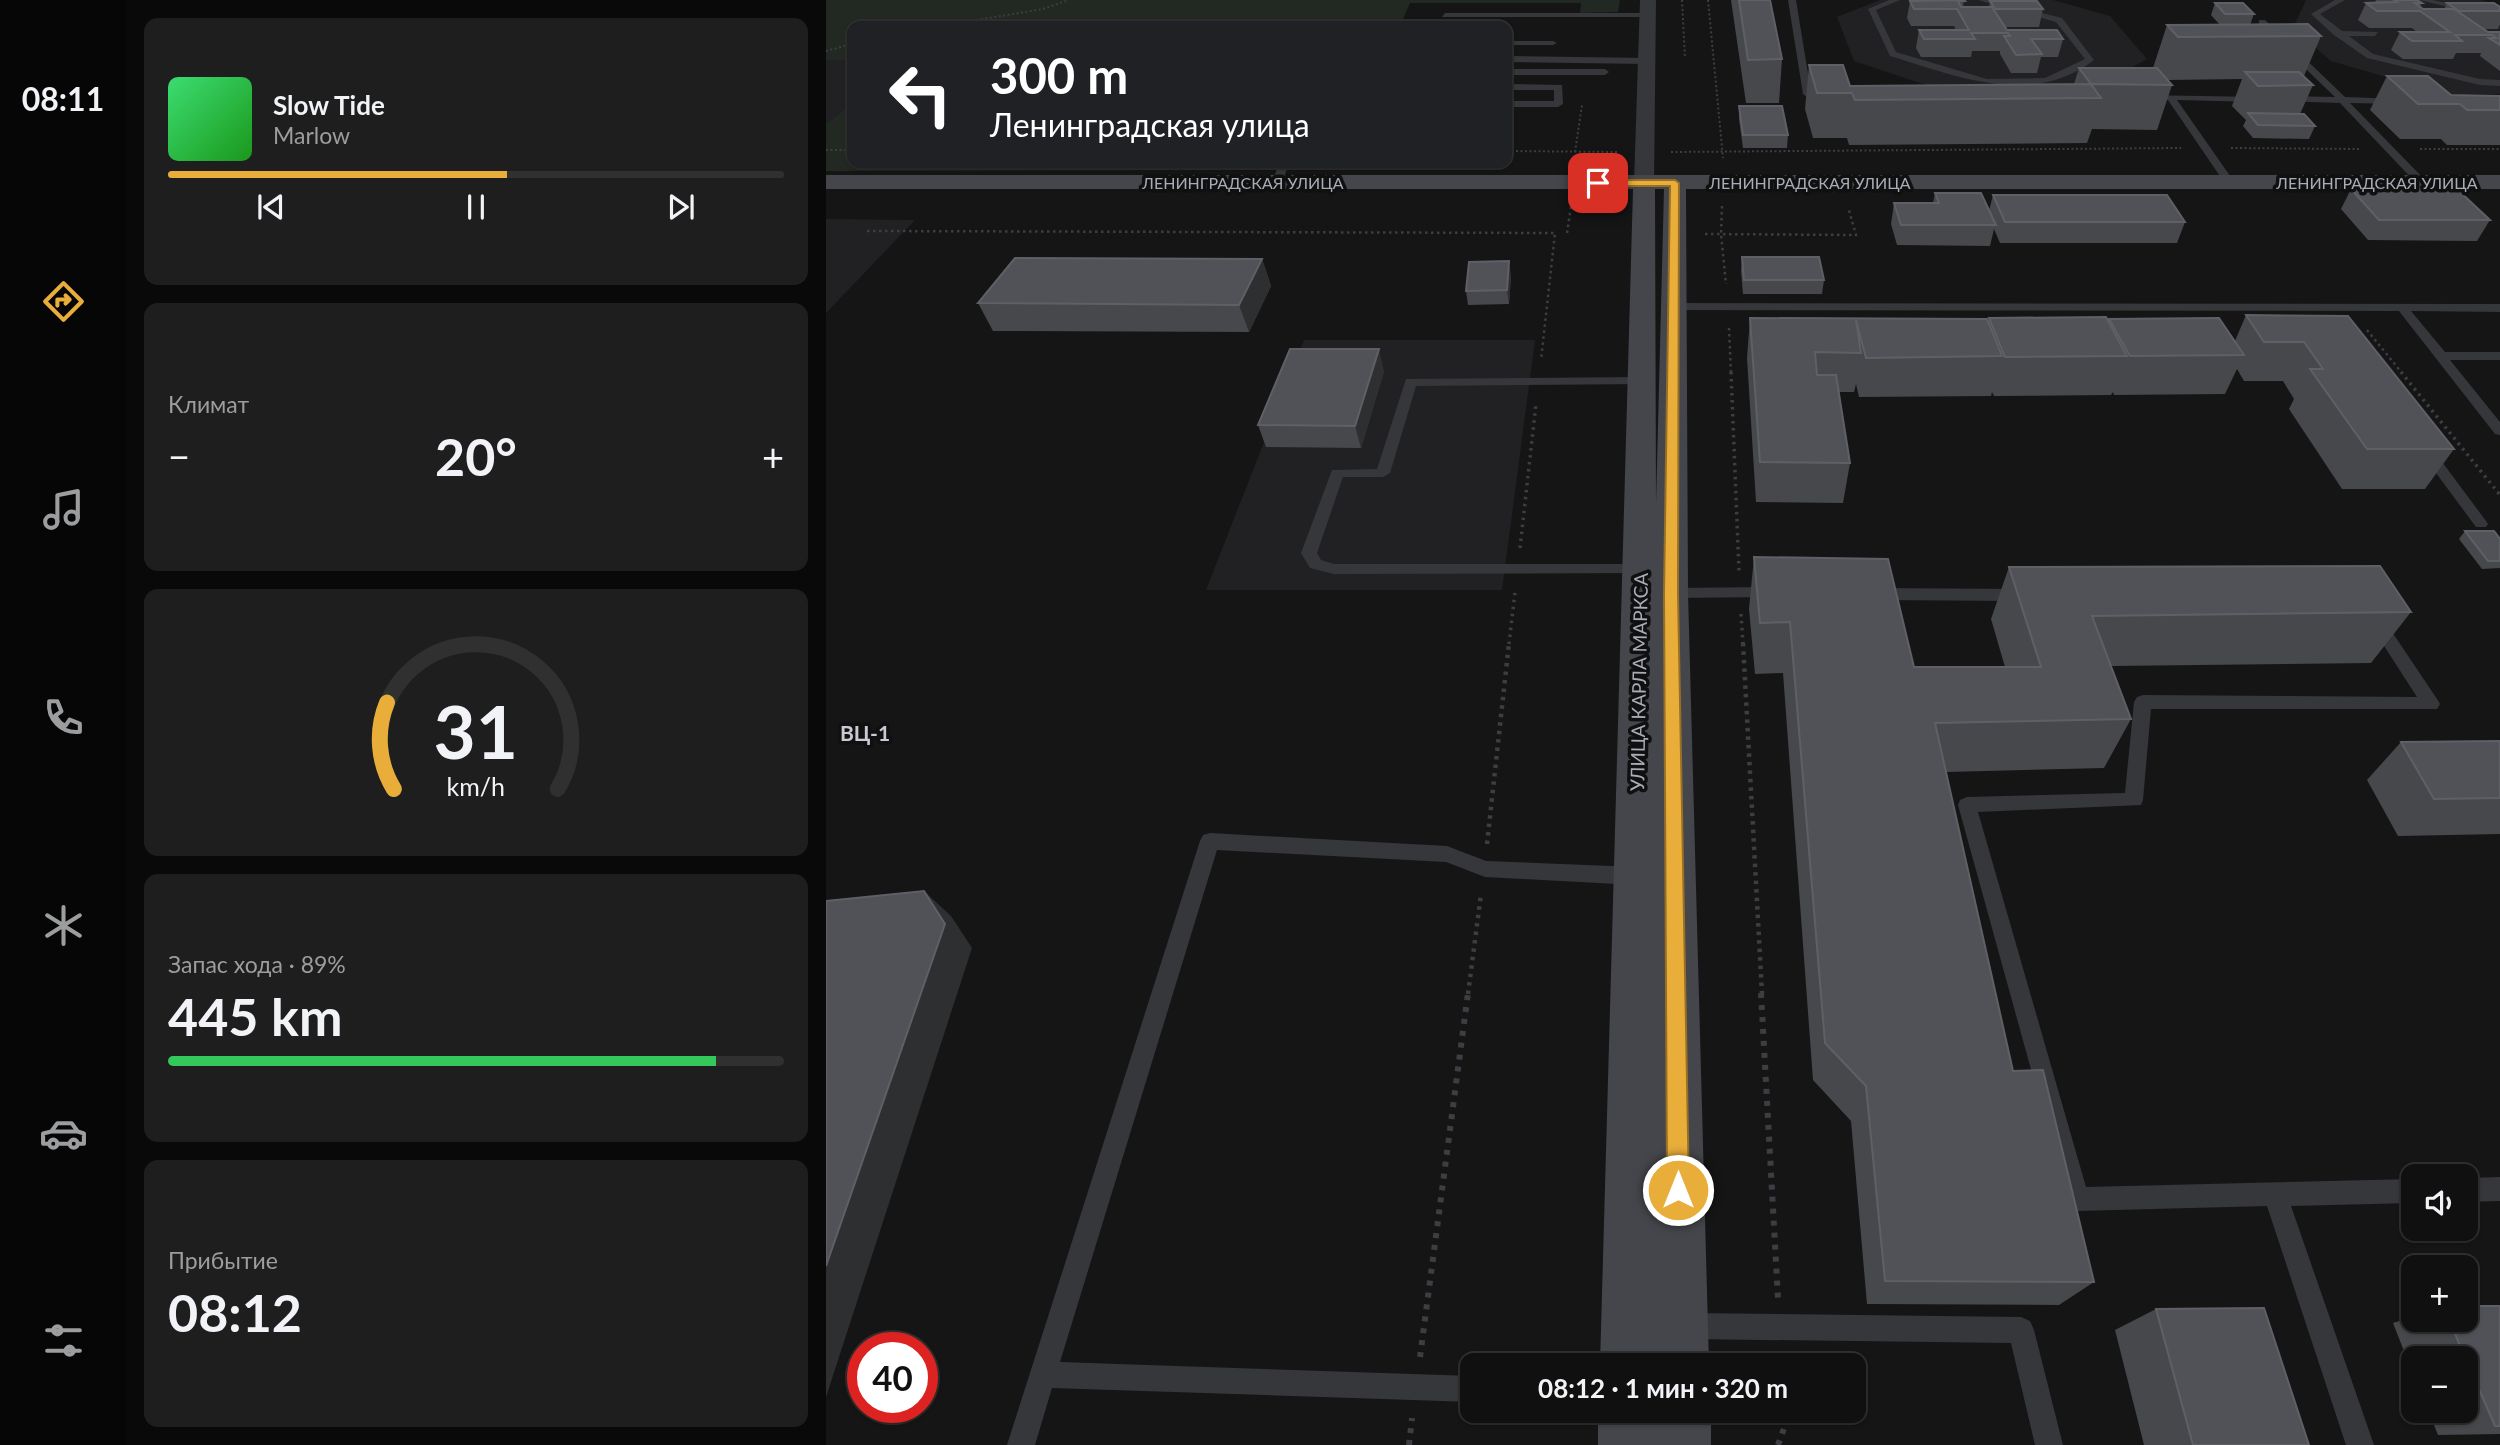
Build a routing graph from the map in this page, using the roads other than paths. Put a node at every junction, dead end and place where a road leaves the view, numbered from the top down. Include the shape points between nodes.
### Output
1 (1792, 0) edge
2 (1896, 0) edge
3 (1982, 0) edge
4 (2341, 0) edge
5 (2423, 0) edge
6 (1648, 8) edge
7 (1444, 15) dead end
8 (2500, 17) edge
9 (2262, 22) edge
10 (2274, 33) junction
11 (2287, 33) edge
12 (2325, 33) dead end
13 (2337, 33) junction
14 (2375, 34) edge
15 (1512, 43) edge
16 (1553, 43) dead end
17 (1512, 59) edge
18 (2290, 59) edge
19 (2303, 59) junction
20 (1643, 69) junction
21 (2072, 70) junction
22 (1512, 72) edge
23 (1611, 72) dead end
24 (2084, 74) edge
25 (2500, 83) edge
26 (1512, 87) edge
27 (2134, 93) dead end
28 (1844, 96) edge
29 (2171, 98) junction
30 (2339, 100) junction
31 (2412, 101) edge
32 (1512, 104) edge
33 (1280, 173) edge
34 (2230, 183) junction
35 (2421, 183) junction
36 (2500, 183) edge
37 (826, 184) edge
38 (1574, 184) junction
39 (1659, 184) junction
40 (1723, 184) junction
41 (1673, 306) junction
42 (2402, 308) junction
43 (2500, 308) edge
44 (2441, 356) junction
45 (2500, 356) edge
46 (1643, 381) junction
47 (2500, 431) edge
48 (2416, 438) edge
49 (2481, 524) dead end
50 (1656, 581) junction
51 (1784, 593) edge
52 (1853, 594) edge
53 (2045, 595) edge
54 (2365, 604) edge
55 (1636, 876) junction
56 (2478, 1189) edge
57 (2500, 1189) edge
58 (2401, 1191) edge
59 (2276, 1194) junction
60 (1680, 1326) junction
61 (1629, 1353) edge
62 (1680, 1353) edge
63 (1045, 1375) junction
64 (1460, 1389) edge
65 (1628, 1423) edge
66 (1681, 1423) edge
67 (1021, 1445) edge
68 (1628, 1445) edge
69 (1681, 1445) edge
70 (2049, 1445) edge
71 (2360, 1445) edge

1 - 28 lane via 1807,93
2 - 21 lane via 1872,9 1893,54 1977,81 2037,82
3 - 21 lane via 2059,20 2090,60
4 - 13 lane via 2315,14
5 - 8 lane
6 - 7 lane
6 - 20 street, УЛИЦА КАРЛА МАРКСА
9 - 10 lane
10 - 11 lane
10 - 19 lane
12 - 13 lane
13 - 14 lane
13 - 25 lane via 2370,56
15 - 16 lane
17 - 20 lane
18 - 19 lane
19 - 30 lane
20 - 39 street, УЛИЦА КАРЛА МАРКСА via 1645,152
21 - 24 lane
22 - 23 lane
26 - 32 lane via 1559,87 1558,104
27 - 29 lane
29 - 30 lane
29 - 34 lane
30 - 31 lane
30 - 35 lane
33 - 37 street, ЛЕНИНГРАДСКАЯ УЛИЦА
33 - 38 street, ЛЕНИНГРАДСКАЯ УЛИЦА
34 - 35 street, ЛЕНИНГРАДСКАЯ УЛИЦА
34 - 40 street, ЛЕНИНГРАДСКАЯ УЛИЦА
35 - 36 street
35 - 40 street
37 - 38 street
38 - 39 street
39 - 40 street
39 - 41 street, УЛИЦА КАРЛА МАРКСА via 1674,234
39 - 46 street, УЛИЦА КАРЛА МАРКСА
41 - 42 lane via 2323,313
41 - 50 street, УЛИЦА КАРЛА МАРКСА
42 - 43 lane
42 - 44 lane
44 - 45 lane
44 - 47 lane
46 - 50 street, УЛИЦА КАРЛА МАРКСА
46 - 50 lane via 1410,382 1384,473 1337,473 1308,553 1315,565 1334,569
48 - 49 lane
50 - 51 lane
50 - 55 street, УЛИЦА КАРЛА МАРКСА
50 - 60 street, УЛИЦА КАРЛА МАРКСА
52 - 53 lane
54 - 59 lane via 2431,704 2143,702 2134,800 1967,805 2077,1199
55 - 61 street, УЛИЦА КАРЛА МАРКСА
55 - 63 lane via 1485,869 1447,854 1210,841
56 - 57 lane
58 - 59 lane
59 - 71 lane
60 - 62 street, УЛИЦА КАРЛА МАРКСА
60 - 70 lane via 2021,1330
63 - 64 lane
63 - 67 lane
65 - 68 street
66 - 69 street

